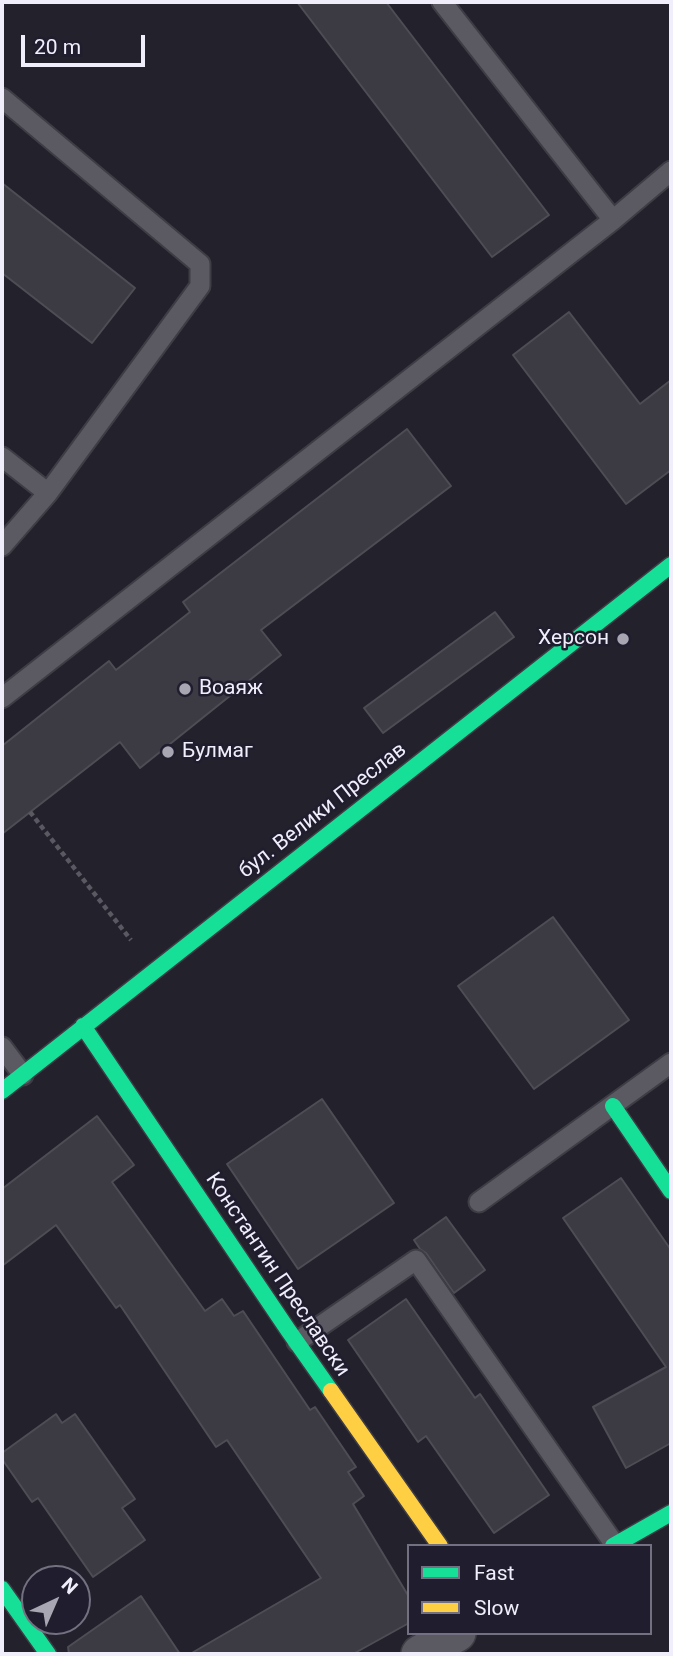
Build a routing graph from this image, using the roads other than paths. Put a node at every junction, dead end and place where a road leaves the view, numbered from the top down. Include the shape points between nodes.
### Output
1 (442, 2) edge
2 (2, 98) edge
3 (671, 171) edge
4 (613, 220) junction
5 (2, 457) edge
6 (48, 493) junction
7 (2, 546) edge
8 (671, 565) edge
9 (2, 698) edge
10 (83, 1026) junction
11 (2, 1047) edge
12 (671, 1063) edge
13 (23, 1075) junction
14 (2, 1091) edge
15 (613, 1105) junction
16 (671, 1191) edge
17 (479, 1202) dead end
18 (297, 1342) junction
19 (671, 1513) edge
20 (439, 1544) edge
21 (613, 1544) edge
22 (616, 1544) edge
23 (2, 1589) edge
24 (453, 1635) edge
25 (48, 1654) edge
26 (420, 1654) edge

1 - 4 lane
2 - 6 lane via 200,264 200,286
3 - 4 lane
4 - 9 lane
5 - 6 lane
6 - 7 lane
8 - 10 street, бул. Велики Преслав
10 - 13 street, бул. Велики Преслав
10 - 18 street, Константин Преславски
11 - 13 lane
12 - 15 lane
13 - 14 street, бул. Велики Преслав
15 - 16 street
15 - 17 lane
18 - 20 street, Константин Преславски
18 - 21 lane via 416,1260
19 - 22 street
23 - 25 street
24 - 26 street

